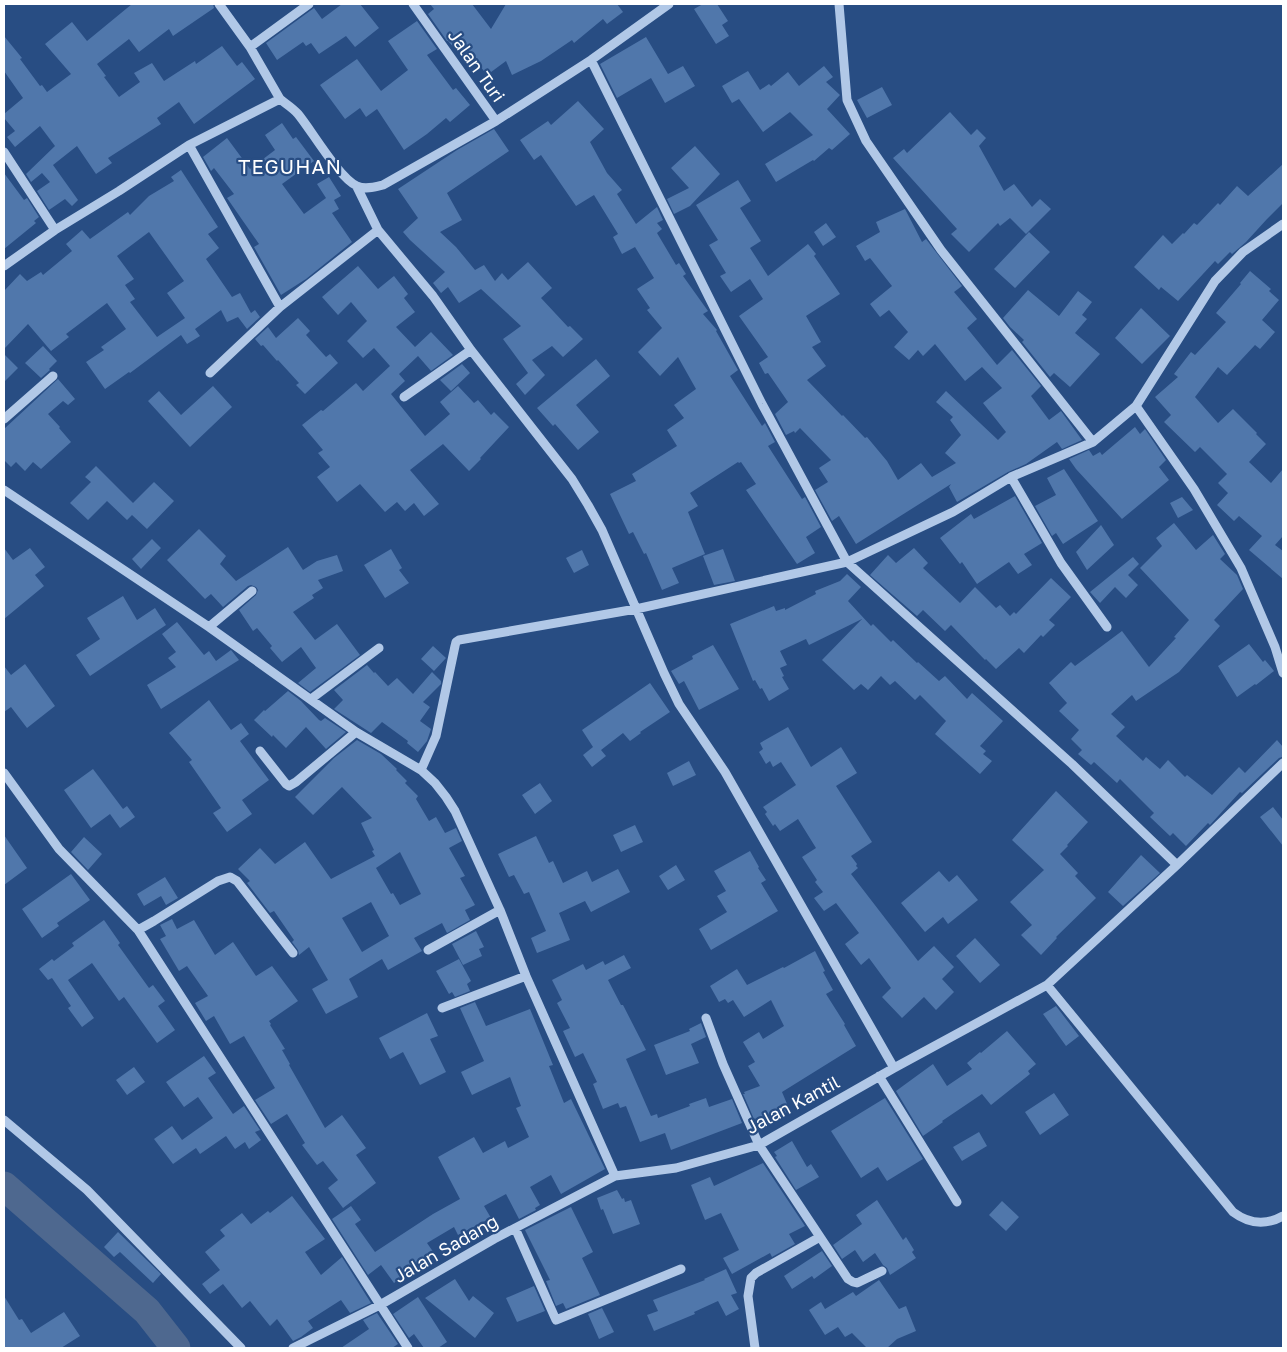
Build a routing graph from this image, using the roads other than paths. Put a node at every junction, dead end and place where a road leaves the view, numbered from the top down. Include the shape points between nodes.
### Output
1 (219, 4) edge
2 (309, 4) edge
3 (413, 4) edge
4 (669, 4) edge
5 (839, 4) edge
6 (250, 47) junction
7 (591, 60) junction
8 (280, 99) junction
9 (496, 121) junction
10 (189, 146) junction
11 (4, 152) edge
12 (357, 186) junction
13 (1283, 224) edge
14 (55, 230) junction
15 (378, 230) junction
16 (4, 266) edge
17 (280, 307) junction
18 (472, 350) junction
19 (210, 373) dead end
20 (52, 376) dead end
21 (404, 397) dead end
22 (1136, 406) junction
23 (4, 419) edge
24 (1093, 442) junction
25 (1012, 477) junction
26 (4, 490) edge
27 (847, 562) junction
28 (252, 591) dead end
29 (636, 609) junction
30 (209, 627) junction
31 (1107, 627) dead end
32 (380, 648) dead end
33 (1283, 673) edge
34 (311, 699) junction
35 (356, 732) junction
36 (260, 752) dead end
37 (1283, 763) edge
38 (421, 770) junction
39 (4, 773) edge
40 (1177, 864) junction
41 (500, 910) junction
42 (138, 930) junction
43 (428, 950) dead end
44 (293, 953) dead end
45 (526, 976) junction
46 (1047, 985) junction
47 (442, 1008) dead end
48 (706, 1018) dead end
49 (894, 1068) junction
50 (880, 1076) junction
51 (4, 1120) edge
52 (760, 1145) junction
53 (615, 1176) junction
54 (957, 1202) dead end
55 (1283, 1216) edge
56 (515, 1228) junction
57 (820, 1237) junction
58 (681, 1269) dead end
59 (882, 1270) dead end
60 (380, 1305) junction
61 (241, 1348) edge
62 (292, 1348) edge
63 (408, 1348) edge
64 (756, 1348) edge

1 - 6 street
2 - 6 street
3 - 9 street, Jalan Turi
4 - 7 street
5 - 24 street via 847,100 866,141 941,250
6 - 8 street
7 - 9 street
7 - 27 street via 757,395
8 - 10 street
8 - 12 street via 296,112 340,171
9 - 12 street via 383,185 372,188
10 - 14 street
10 - 17 street
11 - 14 street
12 - 15 street
13 - 22 street via 1244,252 1214,281
14 - 16 street
15 - 17 street
15 - 18 street via 433,296
17 - 19 street
18 - 21 street
18 - 29 street via 572,479 602,530
20 - 23 street
22 - 24 street
22 - 33 street via 1194,489 1241,568
24 - 25 street
25 - 27 street via 953,512
25 - 31 street via 1061,563
26 - 30 street
27 - 29 street
27 - 40 street via 1072,764
28 - 30 street
29 - 38 street via 456,642 436,736
29 - 49 street via 679,704 725,772
30 - 34 street
32 - 34 street
34 - 35 street
35 - 36 street via 289,786
35 - 38 street
37 - 40 street, Jalan Kantil
38 - 41 street via 455,811
39 - 42 street via 58,849
40 - 46 street, Jalan Kantil
41 - 43 street
41 - 45 street
42 - 44 street via 218,881 230,877 237,881
42 - 60 street
45 - 47 street
45 - 53 street
46 - 49 street, Jalan Kantil
46 - 55 street via 1233,1212 1256,1223 1271,1222
48 - 52 street
49 - 50 street, Jalan Kantil
50 - 52 street, Jalan Kantil
50 - 54 street
51 - 61 street via 87,1190
52 - 53 street, Jalan Kantil via 676,1168
52 - 57 street
53 - 56 street, Jalan Sadang
56 - 58 street via 556,1320
56 - 60 street, Jalan Sadang
57 - 59 street via 853,1282
57 - 64 street via 751,1278 748,1296
60 - 62 street, Jalan Sadang
60 - 63 street

